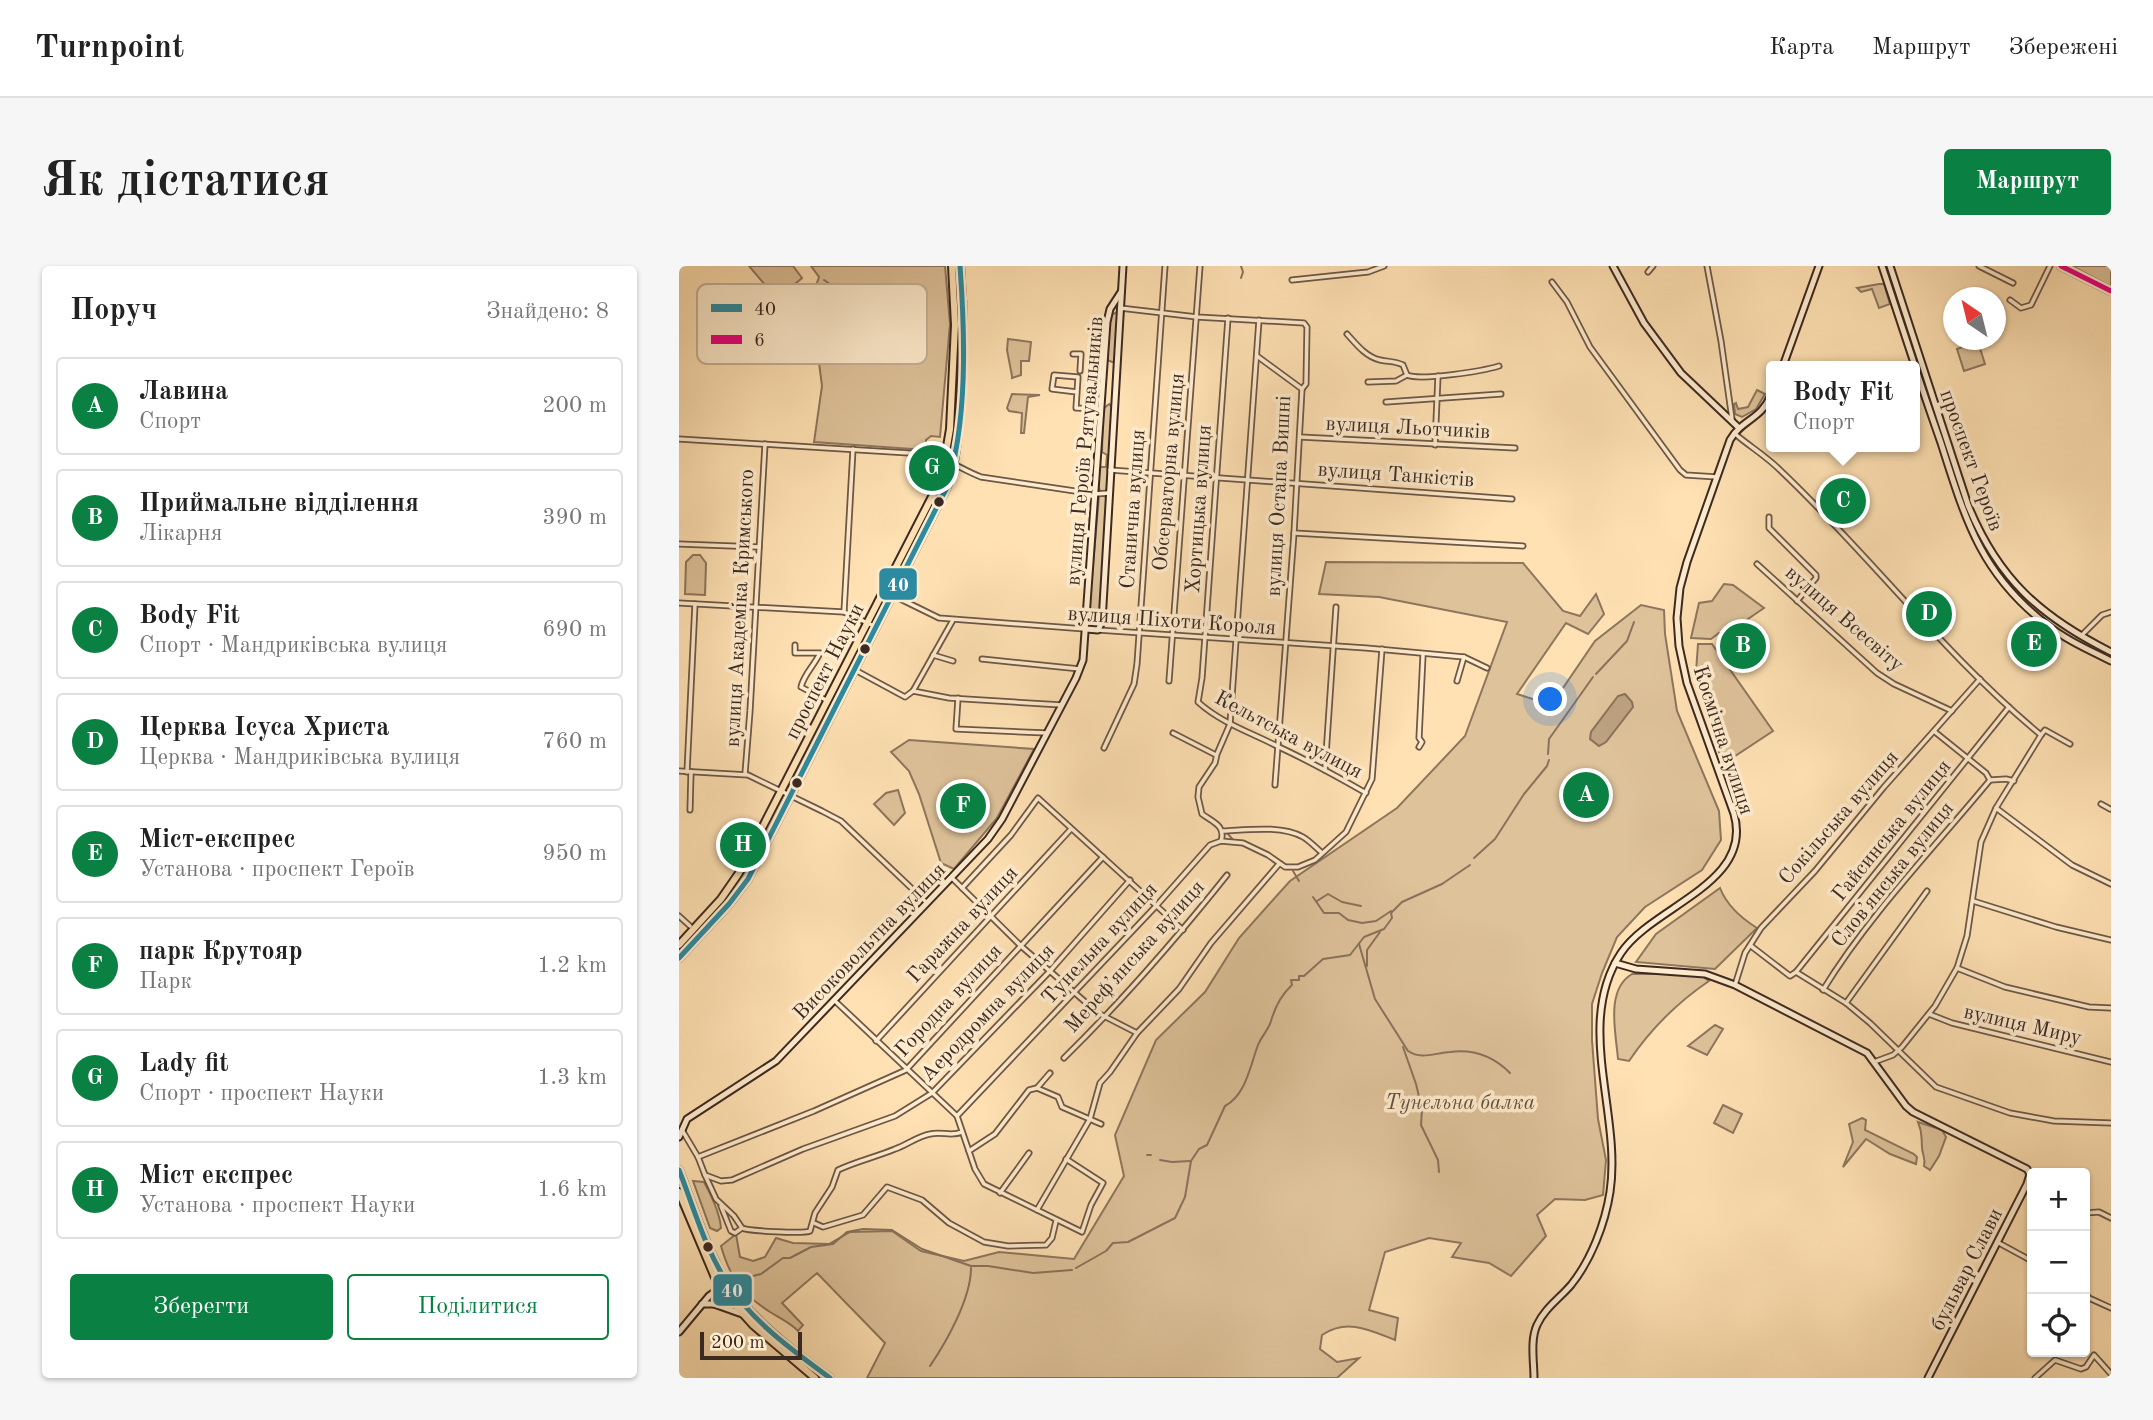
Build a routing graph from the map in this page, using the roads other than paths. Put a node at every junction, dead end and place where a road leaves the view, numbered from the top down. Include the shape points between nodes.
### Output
1 (952, 266) edge
2 (960, 266) edge
3 (1123, 266) edge
4 (1165, 266) edge
5 (1200, 266) edge
6 (1384, 266) edge
7 (1613, 266) edge
8 (1653, 266) edge
9 (1707, 266) edge
10 (1819, 266) edge
11 (1882, 266) edge
12 (1890, 266) edge
13 (1979, 266) edge
14 (2050, 266) edge
15 (2061, 266) edge
16 (1648, 272) dead end
17 (1292, 280) dead end
18 (1552, 282) dead end
19 (2013, 283) dead end
20 (2111, 291) edge
21 (1121, 292) junction
22 (2010, 300) dead end
23 (1120, 309) junction
24 (1162, 314) junction
25 (1197, 317) junction
26 (1228, 318) junction
27 (1259, 320) junction
28 (1347, 334) dead end
29 (1073, 354) dead end
30 (1257, 356) junction
31 (1785, 361) edge
32 (1913, 361) edge
33 (1918, 361) edge
34 (1499, 366) dead end
35 (1920, 368) edge
36 (1080, 371) dead end
37 (1407, 375) junction
38 (1438, 376) junction
39 (1920, 376) edge
40 (1368, 383) dead end
41 (1926, 388) junction
42 (1302, 389) junction
43 (1077, 391) junction
44 (1501, 394) dead end
45 (1437, 398) junction
46 (1386, 402) dead end
47 (1766, 404) edge
48 (1101, 409) junction
49 (1732, 419) junction
50 (1737, 431) junction
51 (1300, 437) junction
52 (679, 439) edge
53 (765, 444) junction
54 (1435, 445) junction
55 (1515, 448) dead end
56 (853, 449) junction
57 (945, 458) junction
58 (954, 464) junction
59 (1110, 470) junction
60 (1149, 472) junction
61 (1183, 475) junction
62 (1216, 477) junction
63 (1717, 477) junction
64 (1248, 480) junction
65 (1296, 483) junction
66 (1109, 493) junction
67 (1095, 494) junction
68 (1512, 499) dead end
69 (1769, 517) dead end
70 (1294, 533) junction
71 (679, 544) edge
72 (1523, 546) dead end
73 (759, 547) junction
74 (1757, 564) dead end
75 (884, 591) junction
76 (893, 596) junction
77 (1797, 601) junction
78 (679, 603) edge
79 (695, 604) junction
80 (755, 607) junction
81 (1336, 607) dead end
82 (844, 612) junction
83 (2111, 612) edge
84 (953, 620) junction
85 (868, 623) junction
86 (876, 627) junction
87 (1086, 629) junction
88 (1098, 630) junction
89 (1140, 632) junction
90 (1171, 635) junction
91 (1205, 637) junction
92 (2081, 637) junction
93 (1236, 641) junction
94 (1285, 643) junction
95 (795, 645) dead end
96 (1333, 646) junction
97 (1382, 649) junction
98 (2111, 652) edge
99 (1423, 654) junction
100 (933, 655) junction
101 (1464, 657) junction
102 (982, 659) dead end
103 (953, 661) dead end
104 (2111, 662) edge
105 (1487, 668) dead end
106 (1080, 669) junction
107 (855, 670) junction
108 (1980, 679) junction
109 (1168, 681) dead end
110 (1457, 681) dead end
111 (913, 691) junction
112 (958, 698) junction
113 (828, 701) junction
114 (1198, 702) joint
115 (1062, 705) junction
116 (2009, 707) junction
117 (1952, 712) junction
118 (1230, 724) junction
119 (1935, 732) junction
120 (1048, 733) junction
121 (1173, 733) dead end
122 (2041, 735) junction
123 (2070, 744) dead end
124 (1278, 746) junction
125 (1419, 747) dead end
126 (1104, 748) dead end
127 (1216, 755) junction
128 (1969, 760) junction
129 (1325, 770) junction
130 (679, 771) edge
131 (689, 772) junction
132 (745, 774) junction
133 (1990, 780) junction
134 (2014, 781) junction
135 (1275, 785) dead end
136 (782, 791) junction
137 (1366, 793) junction
138 (791, 795) junction
139 (2101, 804) dead end
140 (1996, 808) junction
141 (2110, 809) edge
142 (690, 810) dead end
143 (1071, 828) junction
144 (1223, 831) junction
145 (1221, 841) junction
146 (1321, 852) junction
147 (1103, 857) junction
148 (1279, 863) junction
149 (1227, 875) dead end
150 (952, 878) junction
151 (1130, 880) junction
152 (2111, 884) edge
153 (962, 888) junction
154 (1927, 891) dead end
155 (1973, 901) junction
156 (927, 904) junction
157 (1157, 905) junction
158 (679, 916) edge
159 (991, 916) junction
160 (690, 926) dead end
161 (1183, 930) junction
162 (2111, 940) edge
163 (680, 942) edge
164 (1021, 946) junction
165 (1751, 946) junction
166 (679, 958) edge
167 (1615, 963) junction
168 (1957, 968) junction
169 (1050, 971) junction
170 (1796, 972) junction
171 (1734, 985) junction
172 (1823, 990) junction
173 (1075, 993) junction
174 (834, 1000) junction
175 (1846, 1003) junction
176 (2111, 1008) edge
177 (1929, 1014) junction
178 (1105, 1018) junction
179 (1138, 1032) junction
180 (876, 1041) junction
181 (1897, 1052) junction
182 (1064, 1058) dead end
183 (1874, 1062) junction
184 (2111, 1062) edge
185 (906, 1070) junction
186 (1050, 1073) dead end
187 (1037, 1088) junction
188 (932, 1093) junction
189 (957, 1116) junction
190 (1090, 1119) junction
191 (2111, 1123) edge
192 (1101, 1124) dead end
193 (682, 1130) junction
194 (962, 1132) junction
195 (679, 1138) edge
196 (969, 1152) junction
197 (1029, 1153) dead end
198 (698, 1157) junction
199 (1066, 1159) junction
200 (679, 1170) edge
201 (2027, 1170) edge
202 (705, 1175) junction
203 (2027, 1182) edge
204 (679, 1192) edge
205 (1000, 1193) junction
206 (719, 1203) junction
207 (1037, 1210) junction
208 (2090, 1213) edge
209 (2111, 1218) edge
210 (1056, 1221) junction
211 (814, 1223) junction
212 (742, 1228) junction
213 (1997, 1242) junction
214 (2027, 1258) edge
215 (727, 1283) junction
216 (719, 1287) junction
217 (729, 1293) junction
218 (2086, 1294) edge
219 (702, 1304) junction
220 (714, 1304) junction
221 (2111, 1308) edge
222 (742, 1314) junction
223 (679, 1332) edge
224 (2111, 1374) edge
225 (815, 1378) edge
226 (830, 1378) edge
227 (1534, 1378) edge
228 (1928, 1378) edge
229 (2035, 1378) edge

1 - 57 main road, проспект Науки via 955,325
2 - 58 main road, проспект Науки via 964,336
3 - 21 main road, вулиця Героїв Рятувальників
4 - 24 street, Станична вулиця
5 - 25 street, Обсерваторна вулиця
6 - 17 street via 1368,272
7 - 49 main road via 1644,323 1681,373
8 - 16 street
9 - 49 street
10 - 31 main road
11 - 32 main road, проспект Героїв
12 - 33 main road, проспект Героїв
13 - 19 street
14 - 22 street via 2031,305 2021,308
15 - 20 main road
18 - 63 street via 1590,347 1679,470 1686,475
21 - 23 main road, вулиця Героїв Рятувальників
21 - 48 main road, вулиця Героїв Рятувальників via 1108,315
23 - 24 street
23 - 59 main road, вулиця Героїв Рятувальників
24 - 25 street
24 - 60 street, Станична вулиця
25 - 26 street
25 - 61 street, Обсерваторна вулиця
26 - 27 street
26 - 62 street, Хортицька вулиця
27 - 30 street
27 - 42 street via 1306,326 1306,384
28 - 37 street via 1378,360 1403,365
29 - 36 street via 1081,354
30 - 42 street, вулиця Остапа Вишні
30 - 64 street
34 - 38 street
35 - 41 main road, проспект Героїв
37 - 38 street
37 - 40 street via 1396,381
38 - 45 street
39 - 41 main road, проспект Героїв
41 - 92 main road, проспект Героїв via 1968,505 2000,565 2028,597
41 - 104 main road, проспект Героїв via 1968,525 1994,570 2045,624
42 - 51 street, вулиця Остапа Вишні
43 - 43 street via 1079,377 1053,375 1052,389
43 - 48 street via 1076,408
44 - 45 street
45 - 46 street
45 - 54 street
47 - 50 main road, Космічна вулиця
48 - 67 main road, вулиця Героїв Рятувальників
49 - 50 main road
50 - 63 main road, Космічна вулиця
50 - 108 street via 1781,470
51 - 54 street, вулиця Льотчиків
51 - 65 street, вулиця Остапа Вишні
52 - 53 street
53 - 56 street
53 - 73 street, вулиця Академіка Кримського
54 - 55 street, вулиця Льотчиків
56 - 57 street
56 - 82 street
57 - 58 street
57 - 75 main road, проспект Науки via 933,496
58 - 67 street via 981,477
58 - 76 main road, проспект Науки
59 - 60 street, вулиця Танкістів
59 - 66 main road, вулиця Героїв Рятувальників
60 - 61 street, вулиця Танкістів
60 - 89 street, Станична вулиця
61 - 62 street, вулиця Танкістів
61 - 90 street, Обсерваторна вулиця
62 - 64 street, вулиця Танкістів
62 - 91 street, Хортицька вулиця
63 - 167 main road, Космічна вулиця via 1682,582 1678,643 1689,690 1736,819 1734,848 1718,875 1644,928
64 - 65 street, вулиця Танкістів
64 - 93 street
65 - 68 street, вулиця Танкістів
65 - 70 street, вулиця Остапа Вишні
66 - 67 street
66 - 88 main road, вулиця Героїв Рятувальників
67 - 87 main road, вулиця Героїв Рятувальників
69 - 77 street via 1769,528 1816,575
70 - 72 street
70 - 94 street, вулиця Остапа Вишні
71 - 73 street
73 - 80 street, вулиця Академіка Кримського
74 - 77 street, вулиця Всесвіту
75 - 76 street, вулиця Піхоти Короля
75 - 85 main road, проспект Науки
76 - 84 street, вулиця Піхоти Короля
76 - 86 main road, проспект Науки
77 - 117 street, вулиця Всесвіту via 1877,673
78 - 79 street
79 - 80 street
79 - 131 street
80 - 82 street
80 - 132 street, вулиця Академіка Кримського
81 - 96 street
82 - 85 street
83 - 92 street
84 - 87 street, вулиця Піхоти Короля
84 - 100 street
85 - 86 street
85 - 113 main road, проспект Науки
86 - 107 main road, проспект Науки
87 - 88 main road, вулиця Піхоти Короля
87 - 106 main road, вулиця Героїв Рятувальників
88 - 89 street, вулиця Піхоти Короля
89 - 90 street, вулиця Піхоти Короля
89 - 126 street, Станична вулиця via 1134,684
90 - 91 street, вулиця Піхоти Короля
90 - 109 street, Обсерваторна вулиця
91 - 93 street, вулиця Піхоти Короля
91 - 114 street, Хортицька вулиця
92 - 98 main road, проспект Героїв
93 - 94 street, вулиця Піхоти Короля
93 - 118 street
94 - 96 street, вулиця Піхоти Короля
94 - 124 street, вулиця Остапа Вишні
95 - 113 street via 795,653 820,653 801,687
96 - 97 street, вулиця Піхоти Короля
96 - 129 street
97 - 99 street, вулиця Піхоти Короля
97 - 137 street via 1372,779
99 - 101 street, вулиця Піхоти Короля
99 - 125 street
100 - 103 street
100 - 111 street
101 - 105 street, вулиця Піхоти Короля
101 - 110 street
102 - 106 street
106 - 115 main road, вулиця Героїв Рятувальників
107 - 111 street via 905,697
107 - 138 main road, проспект Науки
108 - 116 street
108 - 117 street, Сокільська вулиця
111 - 112 street
112 - 115 street
112 - 120 street via 956,729
113 - 136 main road, проспект Науки
114 - 118 street, Кельтська вулиця
115 - 120 main road, вулиця Героїв Рятувальників
116 - 122 street
116 - 128 street, Гайсинська вулиця
117 - 119 street, Сокільська вулиця
118 - 124 street, Кельтська вулиця
118 - 127 street
119 - 128 street
119 - 165 street, Сокільська вулиця via 1773,913
120 - 150 main road, Високовольтна вулиця via 1000,823
121 - 127 street
122 - 123 street via 2045,730
122 - 134 street
124 - 129 street, Кельтська вулиця
124 - 135 street, вулиця Остапа Вишні
127 - 144 street via 1198,797 1202,814
128 - 133 street
128 - 170 street, Гайсинська вулиця
129 - 137 street, Кельтська вулиця
130 - 131 street
131 - 132 street
131 - 142 street
132 - 136 street
133 - 134 street
133 - 172 street, Словʼянська вулиця via 1868,926
134 - 140 street
136 - 138 street
136 - 163 main road, проспект Науки via 734,881
137 - 146 street via 1346,832
138 - 156 street via 841,821
138 - 166 main road, проспект Науки via 742,888
139 - 141 street
140 - 152 street via 2072,865
140 - 155 street via 1981,842
143 - 147 street
143 - 153 street, Високовольтна вулиця via 1038,798
143 - 159 street, Гаражна вулиця
144 - 145 street
144 - 146 street via 1286,832 1303,837
145 - 148 street via 1243,843
145 - 157 street, Тунельна вулиця via 1207,847
146 - 148 street via 1298,867
147 - 151 street
147 - 164 street, Городна вулиця
148 - 179 street via 1218,934 1179,989
149 - 161 street, Мерефʼянська вулиця
150 - 153 street
150 - 156 main road, Високовольтна вулиця
151 - 157 street
151 - 169 street, Аеродромна вулиця
153 - 159 street
154 - 175 street
155 - 162 street
155 - 168 street
156 - 174 main road, Високовольтна вулиця
157 - 161 street
157 - 173 street, Тунельна вулиця
158 - 160 street
159 - 164 street
159 - 180 street, Гаражна вулиця
161 - 178 street, Мерефʼянська вулиця
164 - 169 street
164 - 185 street, Городна вулиця
165 - 170 street via 1790,976
165 - 171 street, Сокільська вулиця
167 - 171 main road via 1705,974
167 - 227 main road, Космічна вулиця via 1606,981 1599,1022 1613,1151 1610,1195 1600,1232 1584,1265 1536,1326
168 - 176 street via 2005,987
168 - 177 street
169 - 173 street
169 - 188 street, Аеродромна вулиця
170 - 172 street
171 - 183 main road via 1861,1049
172 - 175 street
173 - 178 street
173 - 189 street, Тунельна вулиця
174 - 180 street
174 - 193 main road, Високовольтна вулиця via 776,1061 687,1119
175 - 181 street
177 - 181 street
177 - 184 street, вулиця Миру
178 - 179 street
178 - 182 street, Мерефʼянська вулиця
179 - 190 street via 1100,1083
180 - 185 street
181 - 183 street
181 - 191 street via 1936,1087 1979,1103 2033,1118
183 - 201 main road via 1909,1109
185 - 188 street
185 - 198 street, Городна вулиця
186 - 187 street
187 - 190 street via 1058,1097 1062,1107
187 - 196 street via 1029,1090 995,1134
188 - 189 street
188 - 202 street, Аеродромна вулиця via 895,1116 732,1180
189 - 194 street
190 - 192 street
190 - 199 street
193 - 195 main road, Високовольтна вулиця
193 - 198 street
194 - 196 street
194 - 211 street via 925,1135 838,1170
196 - 205 street via 984,1184
197 - 205 street
198 - 202 street
199 - 207 street
199 - 210 street via 1103,1183 1082,1232
200 - 215 main road
202 - 206 street
203 - 213 main road, бульвар Слави
204 - 216 main road
205 - 207 street
206 - 212 street
206 - 212 street via 731,1231
207 - 210 street
208 - 209 street
210 - 211 street via 1047,1245 996,1245 949,1223 922,1200 887,1187 863,1215 823,1227
211 - 212 street via 803,1234
213 - 214 street
213 - 228 main road, бульвар Слави
215 - 216 main road
215 - 217 main road
216 - 217 main road
216 - 219 main road
217 - 220 main road
217 - 222 main road
217 - 226 main road
218 - 221 street
219 - 220 main road
219 - 223 main road
220 - 222 main road
222 - 225 main road
224 - 229 street via 2094,1355 2081,1370 2055,1360

